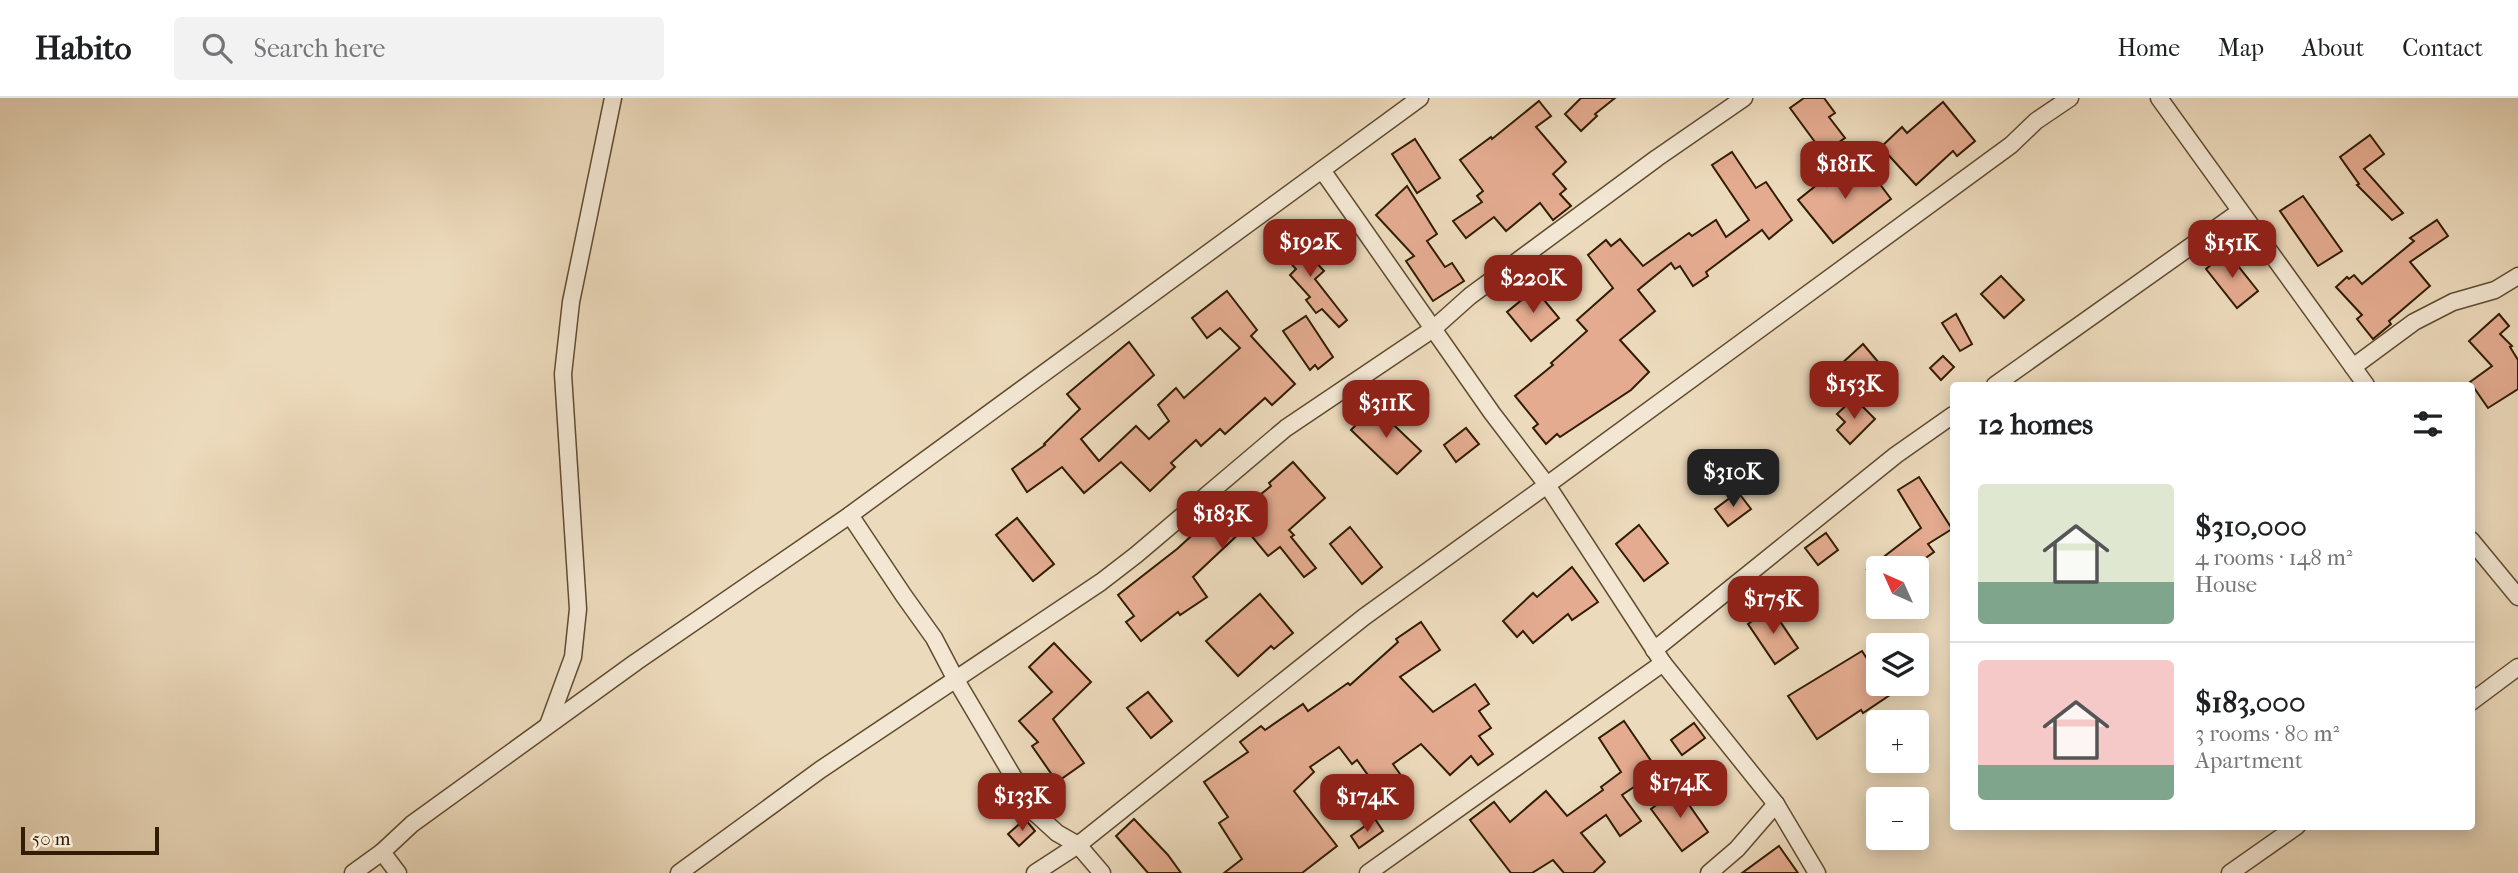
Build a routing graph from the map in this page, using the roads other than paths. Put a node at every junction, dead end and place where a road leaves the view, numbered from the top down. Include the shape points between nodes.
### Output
1 (614, 98) edge
2 (1420, 98) edge
3 (1744, 98) edge
4 (2070, 98) edge
5 (2159, 98) edge
6 (1322, 170) junction
7 (2239, 212) junction
8 (2518, 276) edge
9 (1433, 329) junction
10 (2353, 367) junction
11 (1999, 382) edge
12 (2364, 382) edge
13 (1950, 417) edge
14 (1546, 485) junction
15 (850, 515) junction
16 (2475, 545) edge
17 (2518, 597) edge
18 (1659, 656) junction
19 (2518, 667) edge
20 (956, 680) junction
21 (2475, 699) edge
22 (548, 725) junction
23 (1776, 804) junction
24 (2291, 830) edge
25 (1079, 845) junction
26 (382, 852) junction
27 (353, 873) edge
28 (398, 873) edge
29 (679, 873) edge
30 (1035, 873) edge
31 (1102, 873) edge
32 (1368, 873) edge
33 (1709, 873) edge
34 (1817, 873) edge
35 (2230, 873) edge

1 - 22 street via 571,302 563,374 579,609 573,657
2 - 6 street
3 - 9 street via 1481,288
4 - 14 street
5 - 7 street
6 - 9 street
6 - 15 street
7 - 10 street
7 - 11 street
8 - 10 street via 2414,322
9 - 14 street
9 - 20 street via 1286,428 1136,555
10 - 12 street
13 - 18 street via 1896,456
14 - 18 street
14 - 25 street via 1364,617
15 - 20 street via 934,638
15 - 22 street
16 - 17 street
18 - 23 street
18 - 32 street
19 - 21 street
20 - 25 street via 1034,812
20 - 29 street via 820,770
22 - 26 street via 412,824
23 - 33 street
23 - 34 street
24 - 35 street
25 - 30 street
25 - 31 street
26 - 27 street
26 - 28 street

